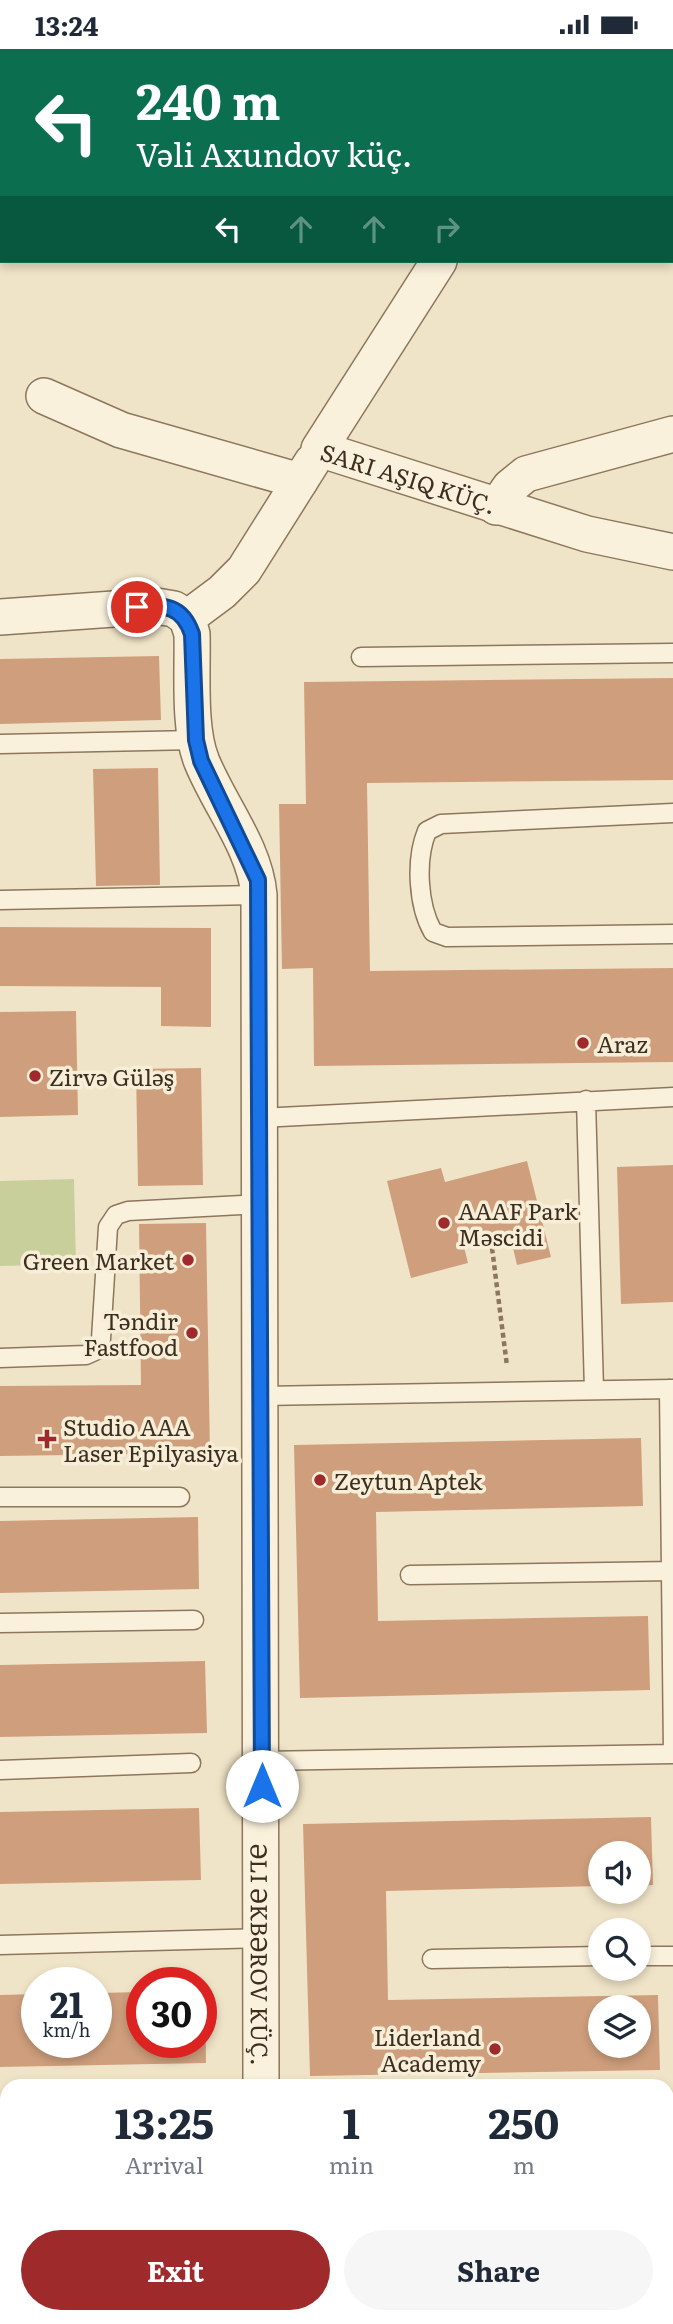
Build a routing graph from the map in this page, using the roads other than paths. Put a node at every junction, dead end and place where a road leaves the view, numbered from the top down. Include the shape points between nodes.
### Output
1 (426, 267) edge
2 (44, 396) dead end
3 (673, 434) edge
4 (319, 449) junction
5 (300, 481) junction
6 (496, 507) junction
7 (673, 552) edge
8 (0, 617) edge
9 (187, 618) junction
10 (673, 653) edge
11 (361, 657) dead end
12 (196, 740) junction
13 (0, 744) edge
14 (673, 813) edge
15 (259, 895) junction
16 (0, 901) edge
17 (673, 934) edge
18 (673, 1097) edge
19 (586, 1100) junction
20 (260, 1118) junction
21 (260, 1204) junction
22 (0, 1358) edge
23 (671, 1389) edge
24 (594, 1390) junction
25 (261, 1396) junction
26 (0, 1497) edge
27 (180, 1497) dead end
28 (672, 1571) edge
29 (410, 1575) dead end
30 (194, 1620) dead end
31 (0, 1623) edge
32 (673, 1754) edge
33 (262, 1761) junction
34 (191, 1763) dead end
35 (0, 1770) edge
36 (262, 1938) junction
37 (0, 1945) edge
38 (673, 1955) edge
39 (651, 1956) edge
40 (588, 1957) edge
41 (432, 1959) dead end
42 (261, 2079) edge

1 - 4 street
2 - 5 street via 121,430
3 - 6 street via 526,474
4 - 5 street
4 - 6 street
5 - 9 street via 244,570
6 - 7 street via 587,534
8 - 9 street via 156,605
9 - 12 street, ƏLI ƏKBƏROV KÜÇ. via 192,634
10 - 11 lane
12 - 13 lane
12 - 15 street, ƏLI ƏKBƏROV KÜÇ. via 201,761 250,857
14 - 17 lane via 441,824 426,831 420,846 423,915 433,932 447,937
15 - 16 lane
15 - 20 street, ƏLI ƏKBƏROV KÜÇ.
18 - 19 lane
19 - 20 lane
19 - 24 lane
20 - 21 street, ƏLI ƏKBƏROV KÜÇ.
21 - 22 lane via 128,1211 116,1216 108,1227 97,1350 86,1355
21 - 25 street, ƏLI ƏKBƏROV KÜÇ.
23 - 24 lane
23 - 28 lane
24 - 25 lane
25 - 33 street, ƏLI ƏKBƏROV KÜÇ.
26 - 27 lane
28 - 29 lane
28 - 32 lane
30 - 31 lane
32 - 33 lane
33 - 36 street, ƏLI ƏKBƏROV KÜÇ.
34 - 35 lane
36 - 37 lane
36 - 42 street, ƏLI ƏKBƏROV KÜÇ.
38 - 39 lane
40 - 41 lane

